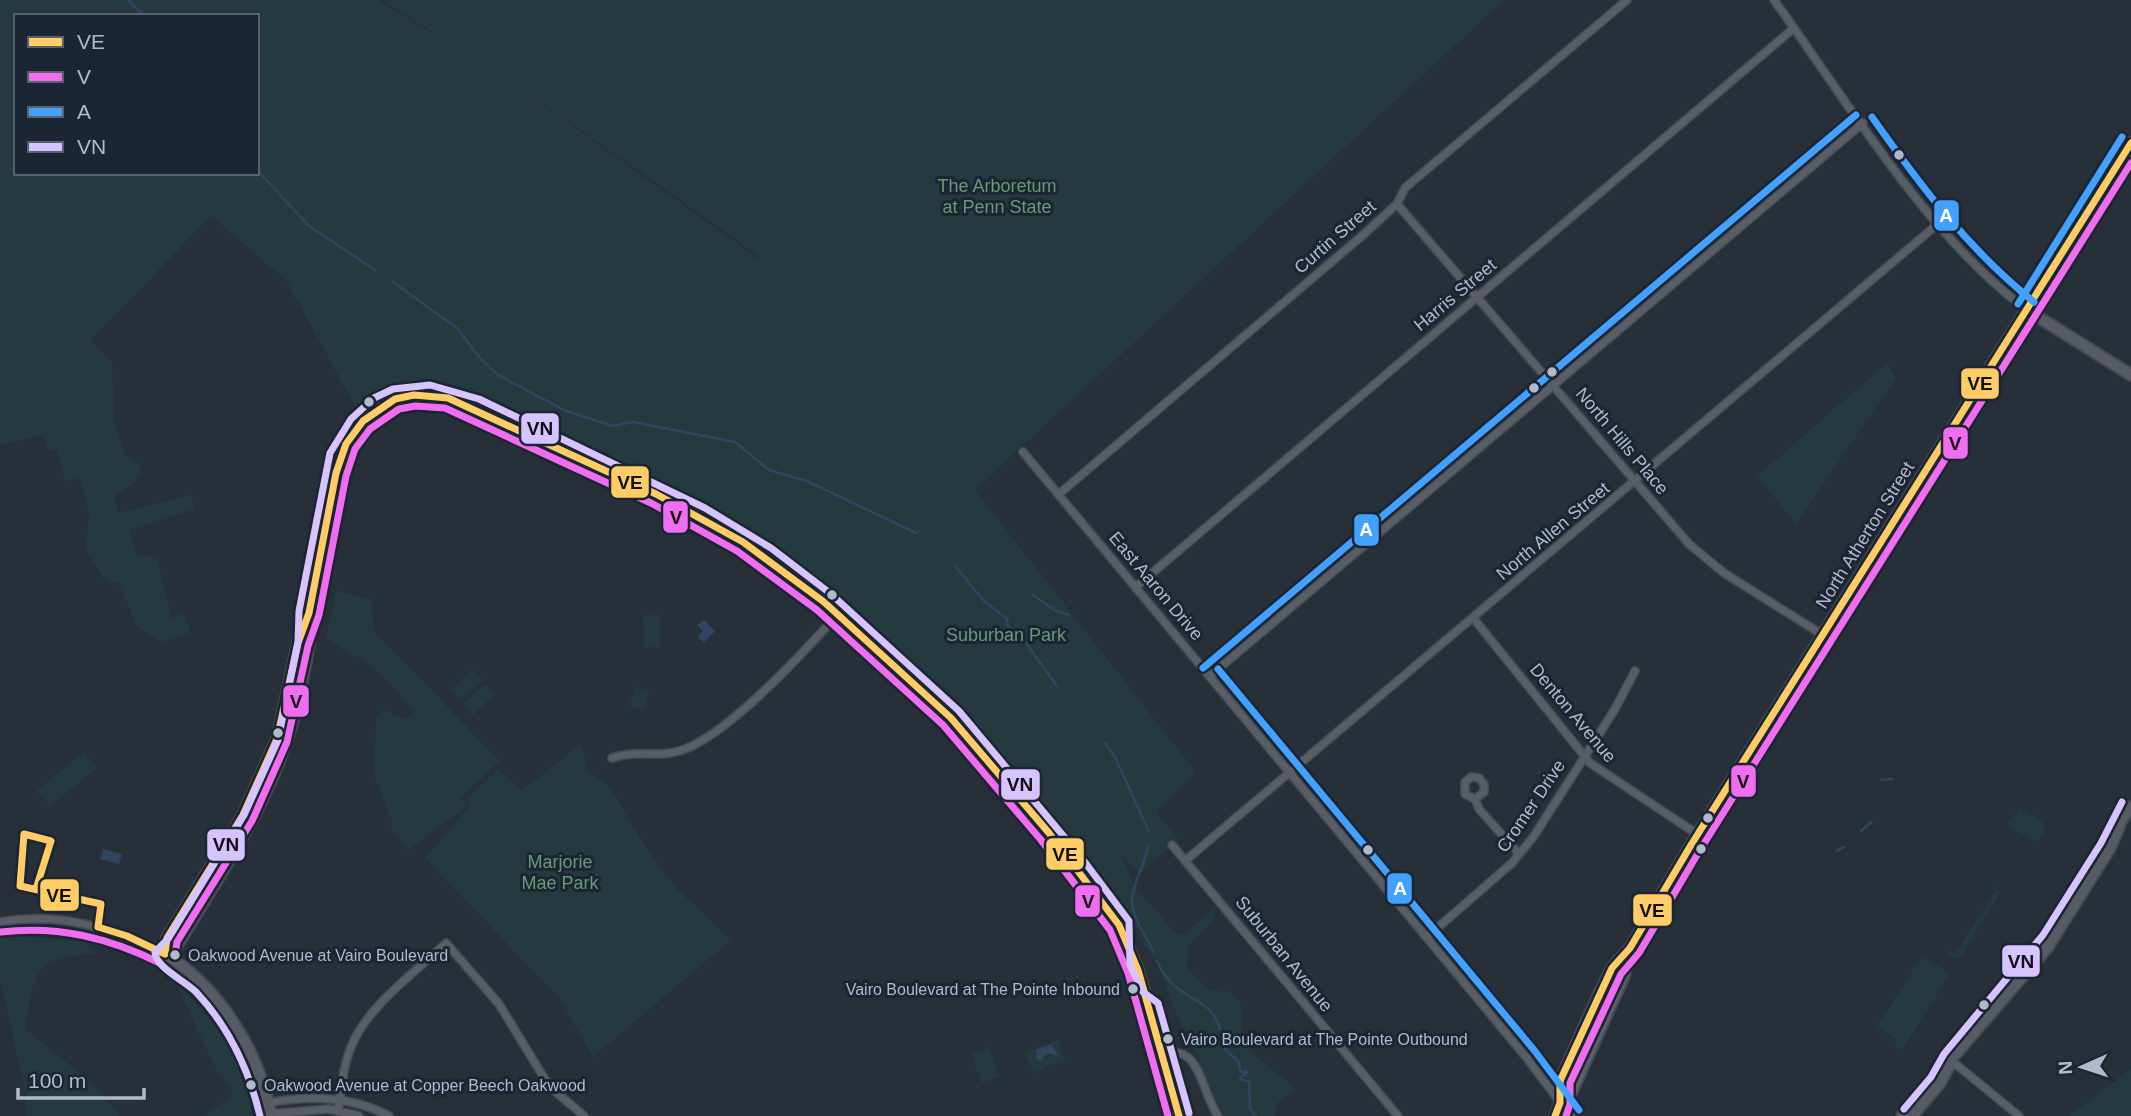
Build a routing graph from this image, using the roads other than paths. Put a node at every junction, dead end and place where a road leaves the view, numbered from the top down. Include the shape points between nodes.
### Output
1 (1627, 0) edge
2 (1774, 0) edge
3 (1794, 28) junction
4 (1863, 123) junction
5 (2131, 143) edge
6 (1397, 204) junction
7 (1939, 223) junction
8 (1478, 297) junction
9 (2027, 310) junction
10 (2131, 375) edge
11 (1553, 384) junction
12 (1023, 452) dead end
13 (1636, 482) junction
14 (1059, 494) junction
15 (1137, 586) junction
16 (838, 614) junction
17 (1474, 619) junction
18 (1823, 635) junction
19 (1635, 671) dead end
20 (1210, 676) junction
21 (1584, 755) junction
22 (612, 758) dead end
23 (1290, 773) junction
24 (1475, 799) dead end
25 (2131, 807) edge
26 (1698, 834) junction
27 (1172, 845) dead end
28 (1519, 854) junction
29 (1186, 860) junction
30 (0, 922) edge
31 (1427, 937) junction
32 (165, 954) junction
33 (1161, 1054) junction
34 (1952, 1060) junction
35 (340, 1100) junction
36 (1560, 1103) junction
37 (270, 1111) edge
38 (338, 1111) junction
39 (359, 1116) edge
40 (389, 1116) edge
41 (584, 1116) edge
42 (1179, 1116) edge
43 (1218, 1116) edge
44 (1398, 1116) edge
45 (1555, 1116) edge
46 (1571, 1116) edge
47 (1902, 1116) edge
48 (1912, 1116) edge
49 (2019, 1116) edge

1 - 6 street, Curtin Street via 1405,188
2 - 3 street
3 - 4 street
3 - 8 street, Harris Street
4 - 7 street
4 - 11 street
5 - 9 main road, North Atherton Street
6 - 8 street, North Hills Place
6 - 14 street, Curtin Street
7 - 9 street via 1980,270
7 - 13 street, North Allen Street
8 - 11 street, North Hills Place
8 - 15 street, Harris Street
9 - 10 street
9 - 18 main road, North Atherton Street
11 - 13 street, North Hills Place
11 - 20 street
12 - 14 street, East Aaron Drive
13 - 17 street, North Allen Street
13 - 18 street, North Hills Place via 1702,557
14 - 15 street, East Aaron Drive
15 - 20 street, East Aaron Drive
16 - 22 street via 792,664 697,744 670,754 629,753
16 - 32 street via 765,557 700,517 474,408 429,395 380,407 346,444 336,473 295,717 279,769 176,947
16 - 33 street via 971,739 1099,897 1129,946
17 - 21 street, Denton Avenue
17 - 23 street, North Allen Street
18 - 26 main road, North Atherton Street
19 - 21 street, Cromer Drive
20 - 23 street, East Aaron Drive
21 - 26 street, Denton Avenue via 1610,779
21 - 28 street, Cromer Drive
23 - 29 street, North Allen Street
23 - 31 street, East Aaron Drive
24 - 28 street
25 - 34 street via 2078,884 2033,962
26 - 36 main road, North Atherton Street via 1630,948 1612,968 1560,1081
27 - 29 street, Suburban Avenue
28 - 31 street, Cromer Drive
29 - 44 street, Suburban Avenue
30 - 32 street via 71,922 127,936
31 - 36 street, East Aaron Drive
32 - 37 street via 183,966 226,1011 254,1061
33 - 42 street
33 - 43 street via 1179,1051 1189,1056
34 - 47 street
34 - 48 street via 1940,1083
34 - 49 street
35 - 37 street via 317,1097
35 - 38 street
35 - 40 street
35 - 41 street via 347,1058 364,1024 446,943 499,1004 550,1086
36 - 45 main road, North Atherton Street
36 - 46 street
37 - 38 street
38 - 39 street

